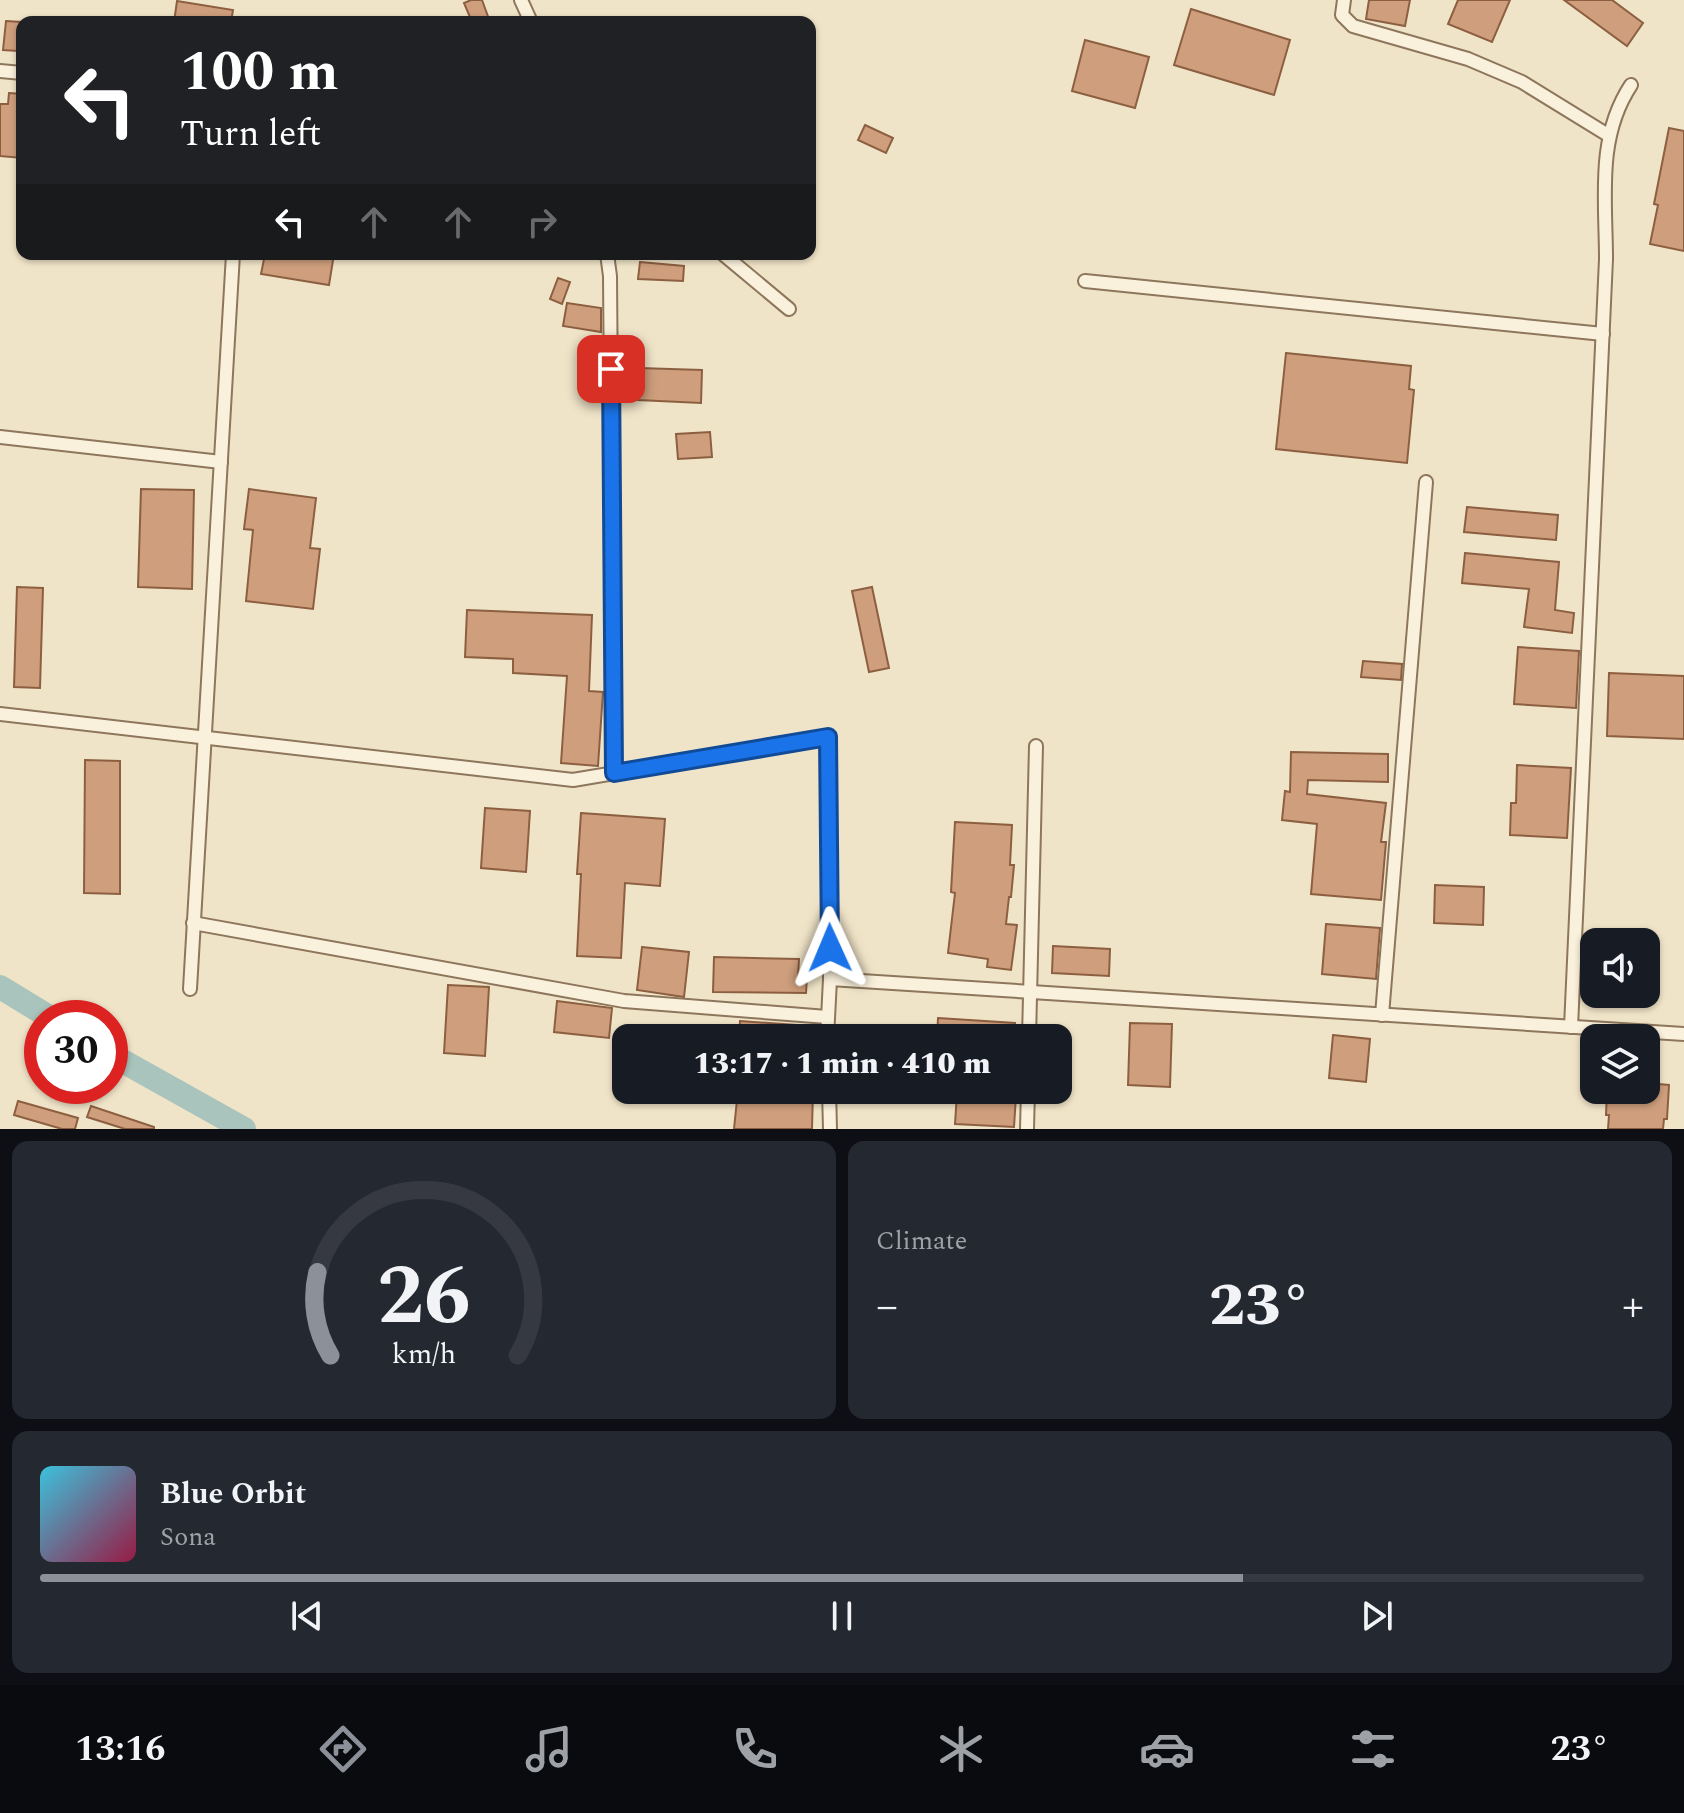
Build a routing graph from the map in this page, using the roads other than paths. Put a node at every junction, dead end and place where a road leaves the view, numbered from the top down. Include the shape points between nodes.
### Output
1 (1344, 0) edge
2 (1631, 85) dead end
3 (1608, 135) junction
4 (233, 260) edge
5 (608, 260) edge
6 (730, 260) edge
7 (1085, 281) dead end
8 (789, 309) dead end
9 (1603, 334) junction
10 (0, 437) edge
11 (221, 462) junction
12 (1426, 482) dead end
13 (0, 714) edge
14 (204, 738) junction
15 (1036, 746) dead end
16 (614, 773) junction
17 (193, 923) junction
18 (830, 979) junction
19 (190, 989) dead end
20 (1030, 992) junction
21 (1382, 1015) junction
22 (827, 1017) junction
23 (827, 1024) edge
24 (1029, 1024) edge
25 (1571, 1027) junction
26 (1684, 1034) edge
27 (829, 1104) edge
28 (1028, 1104) edge
29 (830, 1129) edge
30 (1027, 1129) edge

1 - 3 street via 1342,15 1353,26 1468,59 1522,82
2 - 3 street
3 - 9 street
4 - 11 street
5 - 16 street
6 - 8 street
7 - 9 street
9 - 25 street
10 - 11 street
11 - 14 street
12 - 21 street
13 - 14 street
14 - 16 street via 573,780
14 - 17 street
15 - 20 street
16 - 18 street via 828,737
17 - 19 street
17 - 22 street via 624,1001
18 - 20 street
18 - 22 street
20 - 21 street
20 - 24 street
21 - 25 street
22 - 23 street
25 - 26 street
27 - 29 street
28 - 30 street

